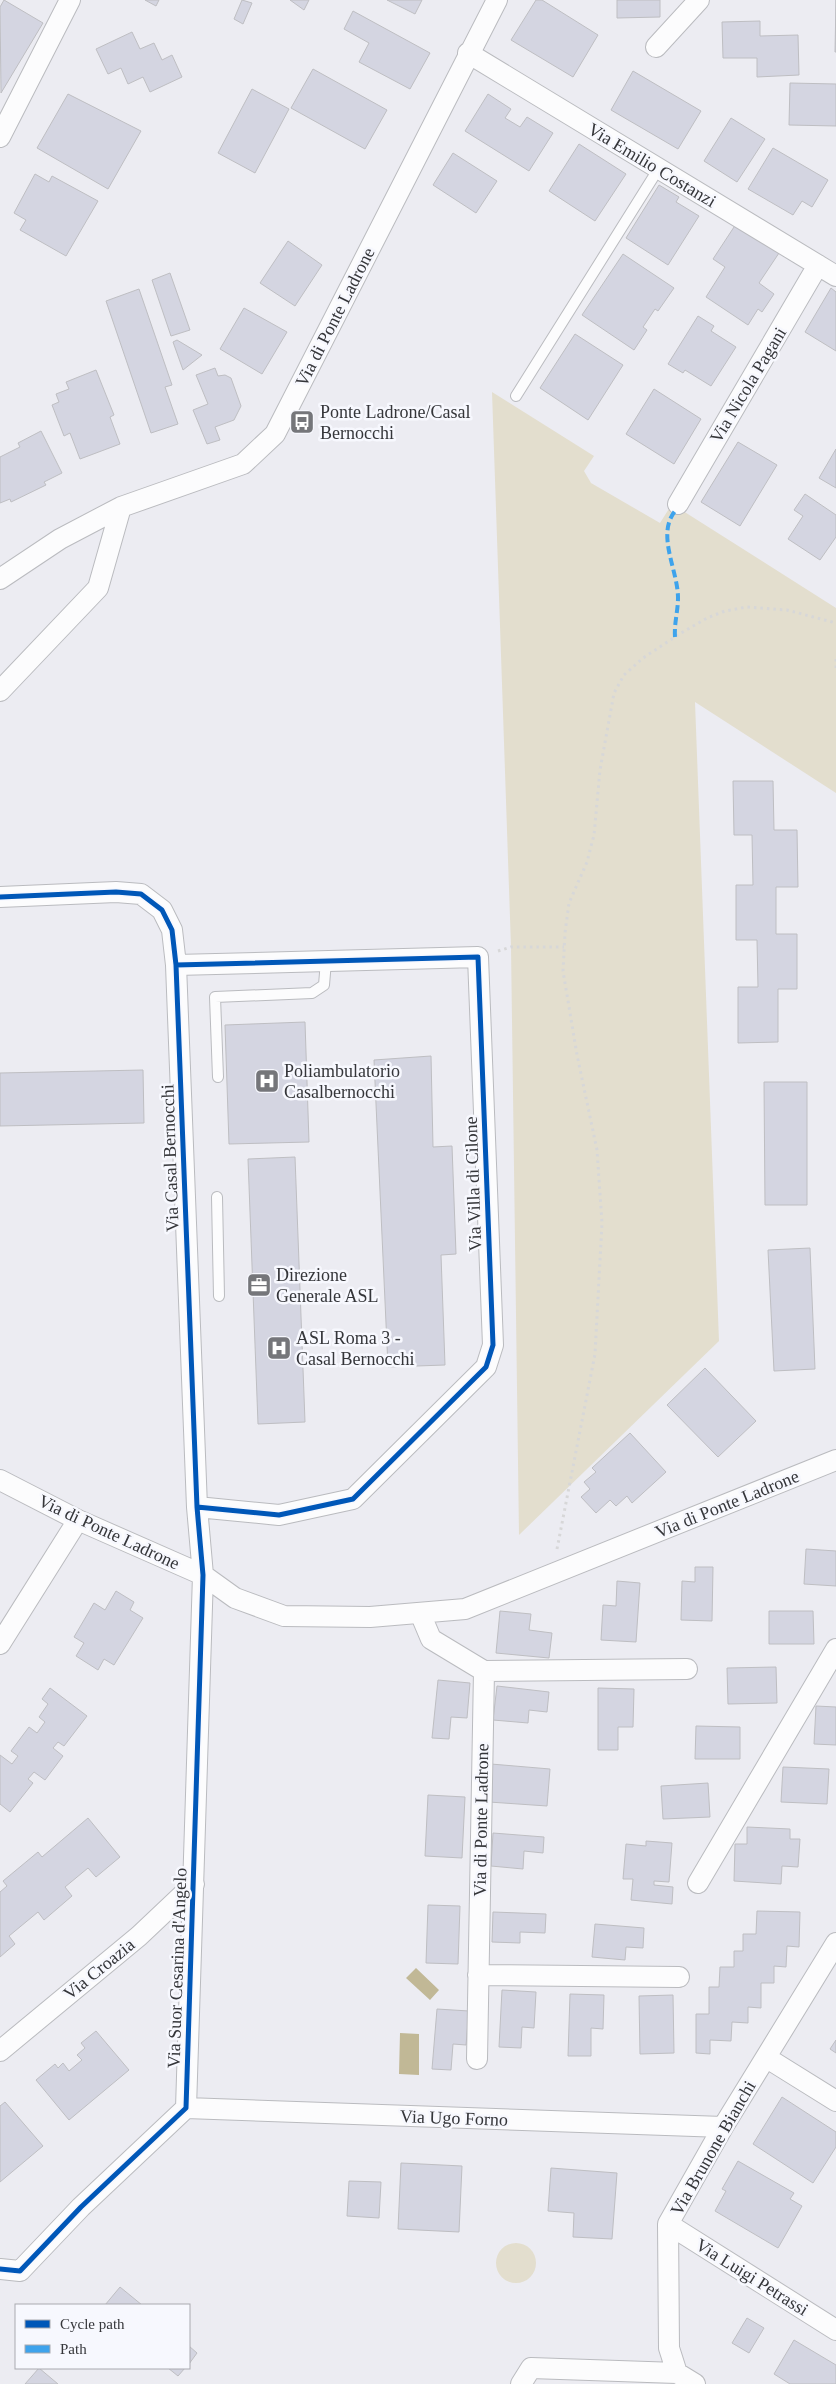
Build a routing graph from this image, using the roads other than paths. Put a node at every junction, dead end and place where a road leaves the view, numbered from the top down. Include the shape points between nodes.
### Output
1 (70, 0) edge
2 (497, 0) edge
3 (699, 0) edge
4 (656, 47) dead end
5 (468, 53) junction
6 (0, 137) edge
7 (658, 168) junction
8 (818, 266) junction
9 (836, 276) edge
10 (516, 396) dead end
11 (678, 504) dead end
12 (121, 507) junction
13 (0, 579) edge
14 (0, 691) edge
15 (0, 897) edge
16 (326, 961) junction
17 (176, 964) junction
18 (218, 1077) dead end
19 (217, 1197) dead end
20 (219, 1296) dead end
21 (836, 1460) edge
22 (0, 1480) edge
23 (197, 1507) junction
24 (78, 1520) junction
25 (203, 1575) junction
26 (420, 1613) junction
27 (0, 1644) edge
28 (836, 1649) edge
29 (687, 1668) dead end
30 (484, 1671) junction
31 (698, 1883) dead end
32 (194, 1884) junction
33 (836, 1943) edge
34 (478, 1975) junction
35 (679, 1977) dead end
36 (0, 2051) edge
37 (767, 2058) junction
38 (476, 2059) dead end
39 (836, 2101) edge
40 (186, 2108) junction
41 (722, 2127) junction
42 (668, 2224) junction
43 (0, 2269) edge
44 (836, 2330) edge
45 (677, 2373) junction
46 (522, 2384) edge
47 (695, 2384) edge

1 - 6 street
2 - 5 street, Via di Ponte Ladrone
3 - 4 street
5 - 7 street, Via Emilio Costanzi
5 - 12 street, Via di Ponte Ladrone via 275,434 243,464
7 - 8 street, Via Emilio Costanzi
7 - 10 lane
8 - 9 street, Via Emilio Costanzi
8 - 11 street, Via Nicola Pagani
12 - 13 street, Via di Ponte Ladrone via 60,539
12 - 14 street via 98,588
15 - 17 street, Via Casal Bernocchi via 116,892 142,894 162,910 172,930
16 - 17 street
16 - 18 lane via 324,985 312,993 215,997
16 - 23 street, Via Villa di Cilone via 478,957 493,1345 486,1367 353,1499 279,1514
17 - 23 street, Via Casal Bernocchi
19 - 20 lane
21 - 26 street, Via di Ponte Ladrone via 464,1609
22 - 24 street, Via di Ponte Ladrone
23 - 25 street, Via Casal Bernocchi
24 - 25 street, Via di Ponte Ladrone
24 - 27 street
25 - 26 street, Via di Ponte Ladrone via 235,1598 284,1616 370,1617
25 - 32 street, Via Suor Cesarina d'Angelo
26 - 30 street via 432,1639
28 - 31 street
29 - 30 street
30 - 34 street, Via di Ponte Ladrone
32 - 36 street, Via Croazia via 139,1936
32 - 40 street, Via Suor Cesarina d'Angelo
33 - 37 street, Via Brunone Bianchi
34 - 35 street
34 - 38 street, Via di Ponte Ladrone
37 - 39 street
37 - 41 street, Via Brunone Bianchi
40 - 41 street, Via Ugo Forno
40 - 43 street via 81,2207 20,2271
41 - 42 street, Via Brunone Bianchi
42 - 44 street, Via Luigi Petrassi
42 - 45 street, Via Brunone Bianchi via 669,2348
45 - 46 street via 531,2368
45 - 47 street

